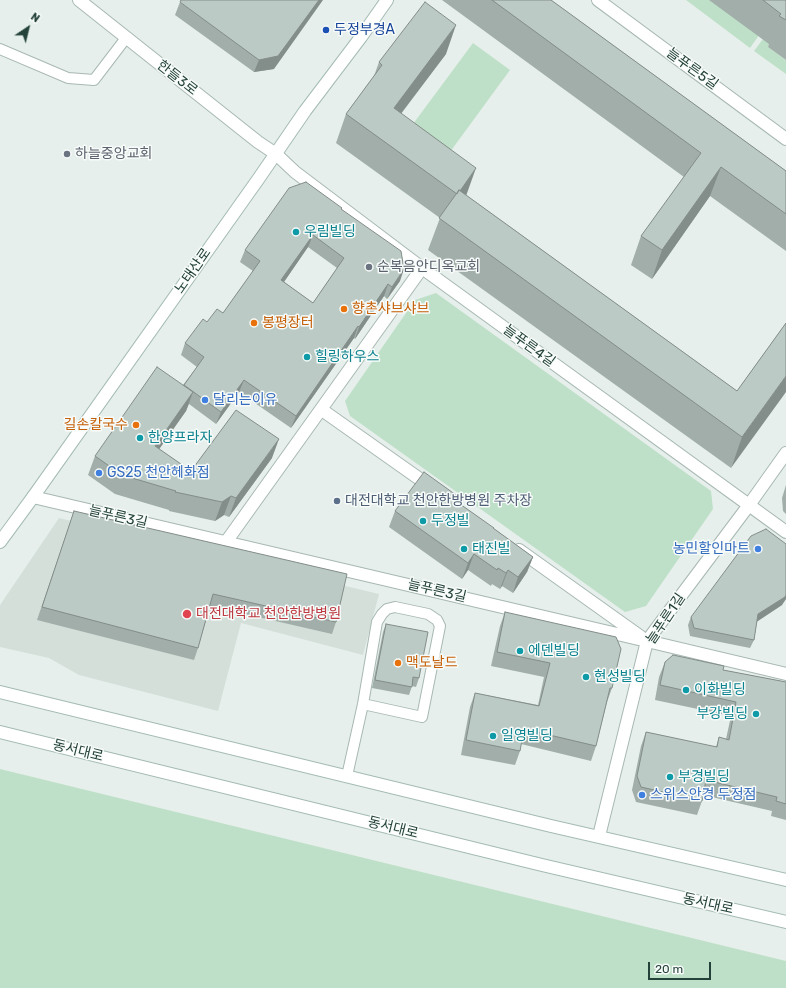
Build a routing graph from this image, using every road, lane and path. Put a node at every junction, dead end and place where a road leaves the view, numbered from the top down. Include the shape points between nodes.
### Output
1 (79, 0) edge
2 (387, 0) edge
3 (598, 0) edge
4 (126, 38) junction
5 (0, 49) edge
6 (786, 139) edge
7 (276, 154) junction
8 (422, 268) junction
9 (322, 410) junction
10 (786, 453) edge
11 (439, 493) edge
12 (33, 497) junction
13 (749, 505) junction
14 (786, 532) edge
15 (0, 542) edge
16 (226, 542) junction
17 (511, 544) edge
18 (647, 641) junction
19 (786, 674) edge
20 (0, 692) edge
21 (363, 704) junction
22 (0, 732) edge
23 (347, 776) junction
24 (599, 836) junction
25 (786, 880) edge
26 (786, 922) edge

1 - 4 street, 한들3로
2 - 7 street, 노태산로
3 - 6 street, 늘푸른5길
4 - 5 lane via 94,80 68,78
4 - 7 street, 한들3로
7 - 8 street, 늘푸른4길 via 295,172
7 - 12 street, 노태산로
8 - 9 street
8 - 13 street, 늘푸른4길
9 - 11 street
9 - 16 street
10 - 13 street, 늘푸른1길
12 - 15 street, 노태산로
12 - 16 street, 늘푸른3길
13 - 14 street, 늘푸른4길
13 - 18 street, 늘푸른1길
16 - 18 street, 늘푸른3길
17 - 18 street, 늘푸른3길
18 - 19 street, 늘푸른3길
18 - 24 street, 늘푸른1길
20 - 23 street
21 - 21 lane via 377,622 382,614 387,609 395,607 428,614 437,620 440,626 422,717
21 - 23 lane
22 - 26 street, 동서대로
23 - 24 street
24 - 25 street

